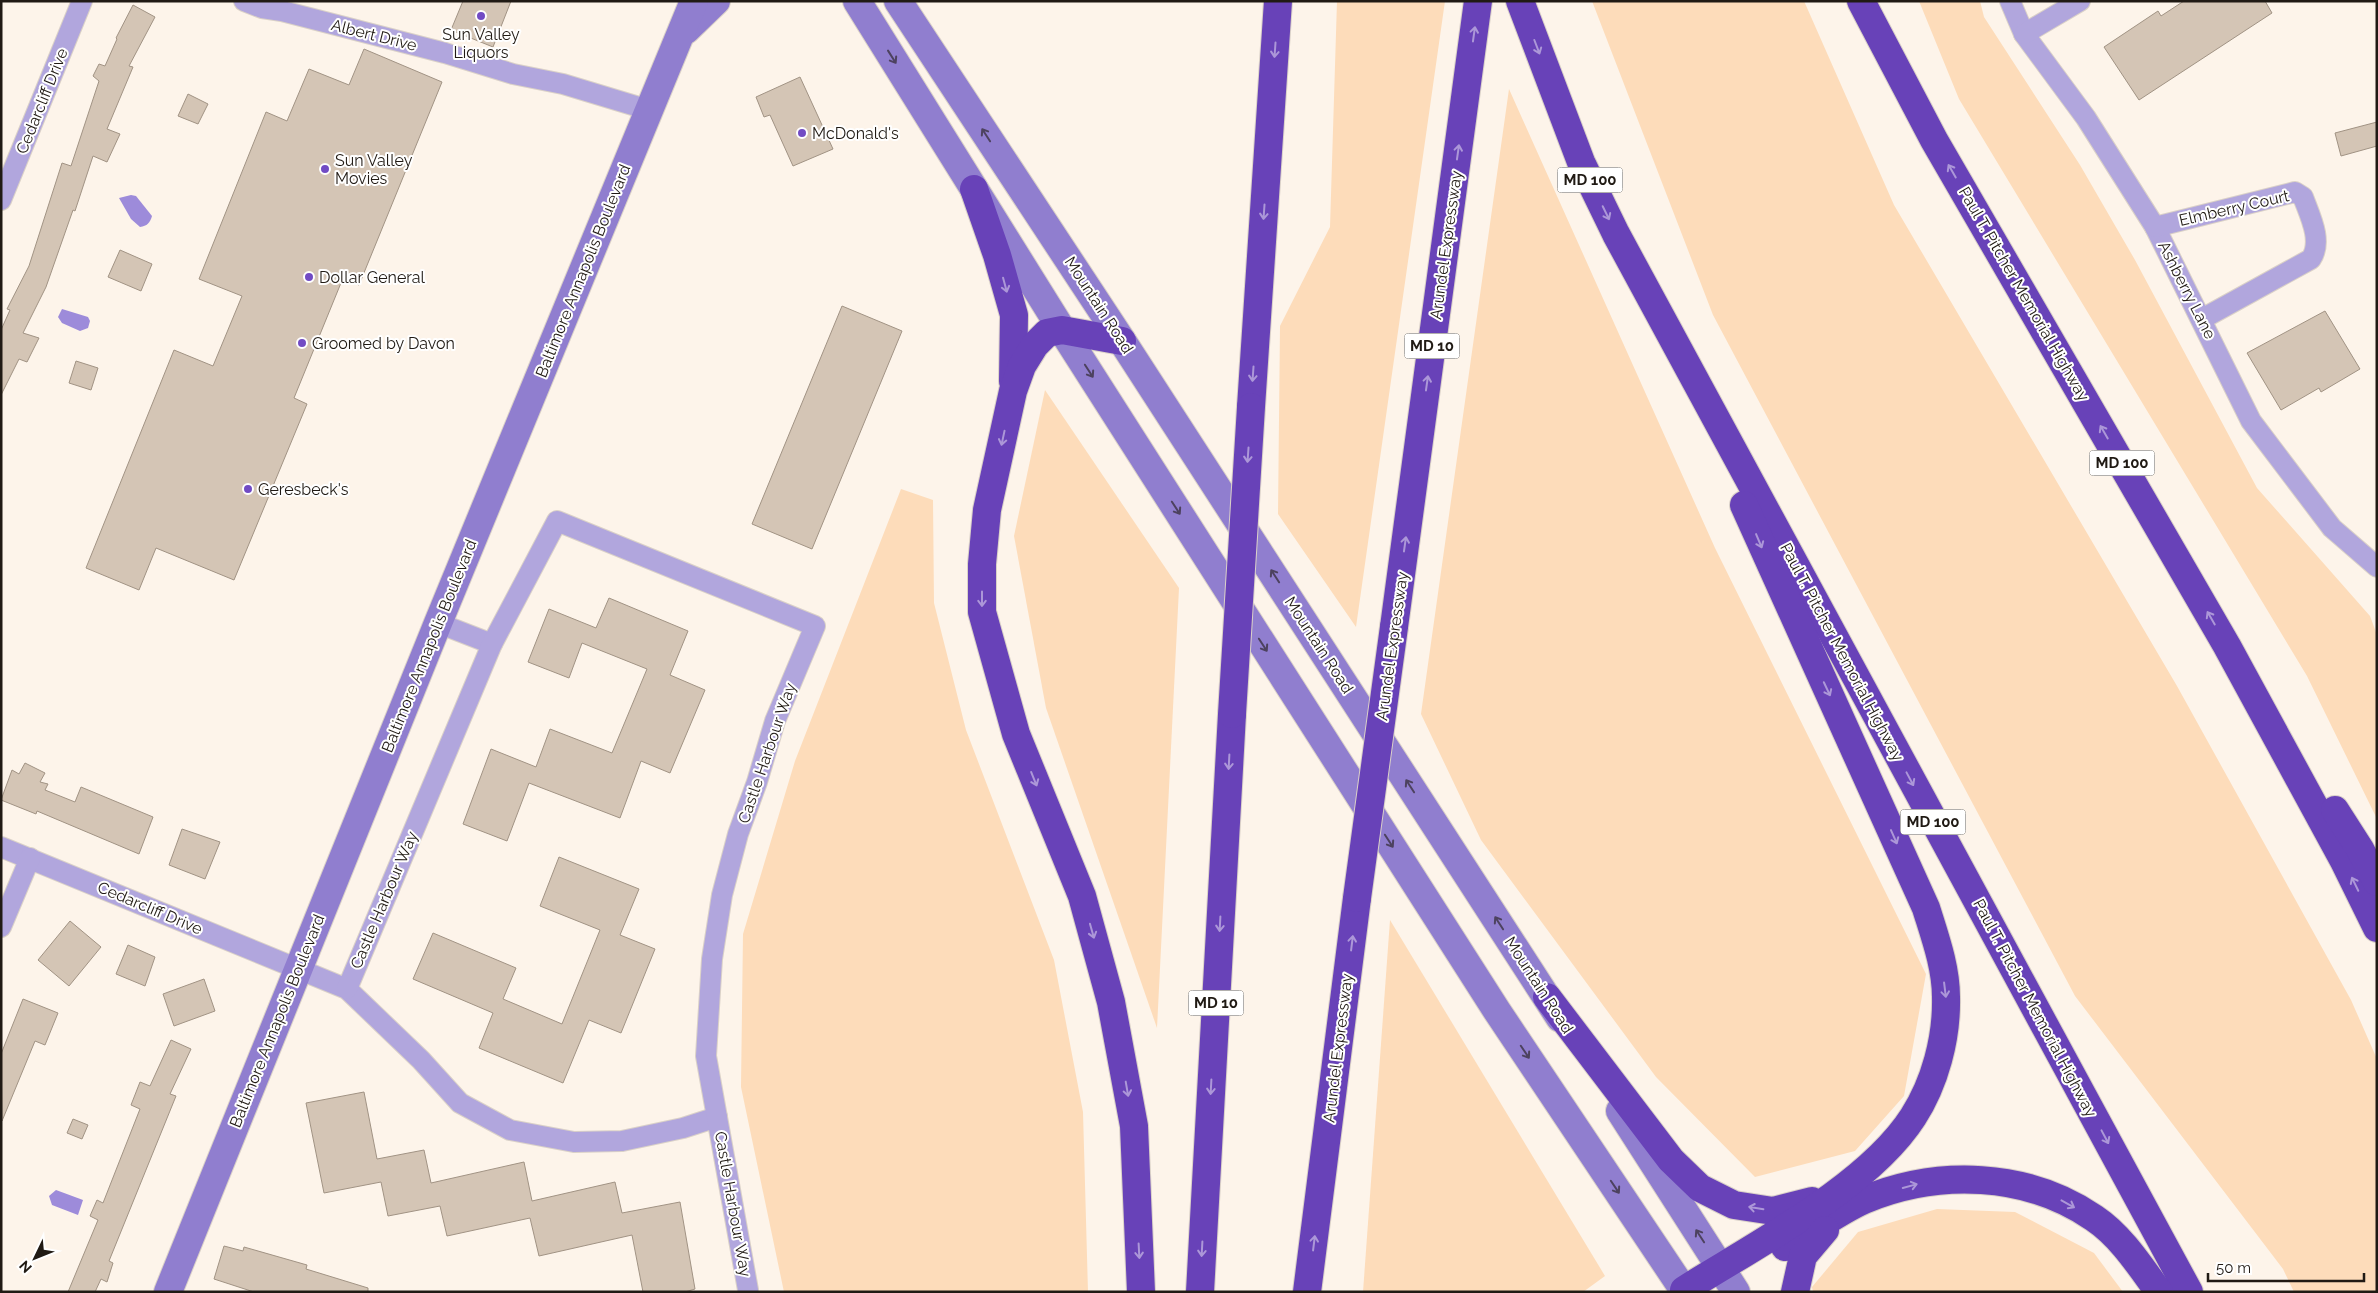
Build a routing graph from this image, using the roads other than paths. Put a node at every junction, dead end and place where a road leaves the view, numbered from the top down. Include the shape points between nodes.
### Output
1 (82, 1) edge
2 (244, 1) edge
3 (694, 1) edge
4 (716, 1) edge
5 (844, 1) edge
6 (856, 1) edge
7 (898, 1) edge
8 (1278, 1) edge
9 (1478, 1) edge
10 (1520, 1) edge
11 (1861, 1) edge
12 (2010, 1) edge
13 (2080, 1) edge
14 (873, 28) junction
15 (2024, 34) junction
16 (680, 37) junction
17 (649, 110) junction
18 (974, 189) junction
19 (1, 200) edge
20 (2155, 227) junction
21 (2202, 319) junction
22 (1062, 330) junction
23 (1122, 341) junction
24 (1678, 352) junction
25 (1013, 391) junction
26 (2377, 567) edge
27 (438, 623) junction
28 (492, 644) junction
29 (2227, 646) junction
30 (1, 847) edge
31 (30, 858) junction
32 (2377, 882) edge
33 (1, 928) edge
34 (2377, 928) edge
35 (298, 969) junction
36 (346, 989) junction
37 (1547, 997) junction
38 (718, 1117) junction
39 (1857, 1191) junction
40 (1711, 1285) edge
41 (748, 1290) dead end
42 (168, 1292) edge
43 (1141, 1292) edge
44 (1200, 1292) edge
45 (1307, 1292) edge
46 (1795, 1292) edge
47 (2159, 1292) edge
48 (2188, 1292) edge

1 - 19 street, Cedarcliff Drive
2 - 17 street, Albert Drive via 446,53 513,74 563,84
3 - 16 main road, Baltimore Annapolis Boulevard
4 - 16 main road
5 - 14 main road
6 - 14 main road
23 -> 7 main road, Mountain Road
8 -> 44 highway, MD 10, bridge via 1232,714
45 -> 9 highway, Arundel Expressway / MD 10, bridge
10 -> 24 highway, Paul T. Pitcher Memorial Highway / MD 100 via 1582,162
29 -> 11 highway, Paul T. Pitcher Memorial Highway / MD 100 via 1939,148
12 - 15 street, Ashberry Lane
13 - 15 street
14 -> 18 main road
15 - 20 street, Ashberry Lane via 2086,118
16 - 17 main road, Baltimore Annapolis Boulevard
17 - 27 main road, Baltimore Annapolis Boulevard
18 - 22 main road
18 -> 25 highway via 1014,315
20 - 21 street, Ashberry Lane
20 - 21 street, Elmberry Court via 2295,192 2304,197 2315,234 2316,251 2311,259
21 - 26 street, Ashberry Lane via 2251,421 2332,528
22 - 23 highway
22 - 25 highway via 1047,333 1035,345 1022,366
22 -> 40 main road via 1497,1011
37 -> 23 main road, Mountain Road
24 -> 39 highway via 1772,571 1926,908 1941,959 1946,997 1943,1040 1932,1077 1913,1116
24 -> 48 highway, Paul T. Pitcher Memorial Highway / MD 100
25 -> 43 highway via 987,510 982,612 1016,734 1082,896 1112,1002 1134,1126
27 - 28 street
27 - 35 main road, Baltimore Annapolis Boulevard
28 - 36 street, Castle Harbour Way
28 - 38 street, Castle Harbour Way via 557,521 814,626 774,721 722,895 712,959 706,1056
29 - 32 highway via 2360,849
34 -> 29 highway, Paul T. Pitcher Memorial Highway / MD 100
30 - 31 street, Cedarcliff Drive
31 - 33 street
31 - 35 street, Cedarcliff Drive
35 - 36 street, Castle Harbour Way
35 - 42 main road, Baltimore Annapolis Boulevard
36 - 38 street, Castle Harbour Way via 460,1103 510,1130 574,1142 622,1141
39 -> 37 highway via 1772,1211 1734,1205 1700,1188 1671,1160
40 -> 37 main road, Mountain Road
38 - 41 street, Castle Harbour Way
39 - 40 highway
39 - 46 highway via 1804,1256
39 -> 47 highway via 1955,1179 2009,1182 2054,1196 2095,1218 2129,1251

